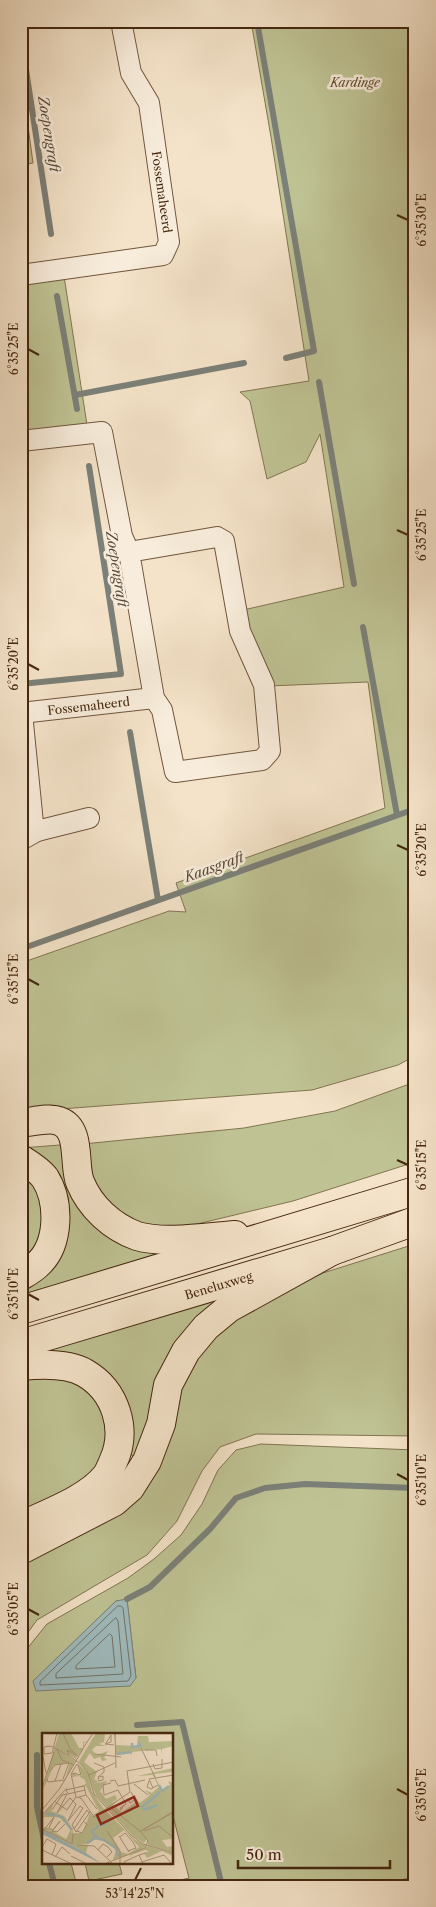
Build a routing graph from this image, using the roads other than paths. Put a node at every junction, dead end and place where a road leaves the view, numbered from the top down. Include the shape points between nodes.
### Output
1 (121, 21) edge
2 (21, 275) edge
3 (21, 441) edge
4 (129, 552) junction
5 (154, 698) junction
6 (22, 713) edge
7 (89, 818) dead end
8 (29, 836) edge
9 (21, 1123) edge
10 (21, 1159) edge
11 (415, 1191) edge
12 (415, 1220) edge
13 (284, 1232) junction
14 (332, 1251) junction
15 (21, 1276) edge
16 (21, 1310) edge
17 (21, 1344) edge
18 (21, 1366) edge
19 (21, 1526) edge
20 (21, 1550) edge

1 - 2 street, Fossemaheerd via 131,73 149,103 169,242 163,255
3 - 4 street via 102,432 122,536
4 - 5 street
4 - 5 street via 217,537 224,541 240,631 264,685 270,751 262,760 175,772 162,710
5 - 6 street, Fossemaheerd
6 - 8 street, Fossemaheerd via 33,822
7 - 8 street, Fossemaheerd
9 - 13 highway via 57,1120 67,1126 73,1134 79,1181 86,1195 108,1220 137,1236 154,1240
10 - 15 highway via 45,1177 54,1200 56,1222 50,1246 39,1264
11 - 13 highway
12 - 14 highway, Beneluxweg
13 - 16 highway
14 - 17 highway, Beneluxweg
14 - 20 highway via 230,1308 206,1327 186,1351 168,1385 161,1424 147,1461 130,1488 114,1502
18 - 19 highway via 70,1367 85,1373 104,1387 116,1408 120,1427 118,1451 107,1475 86,1494

